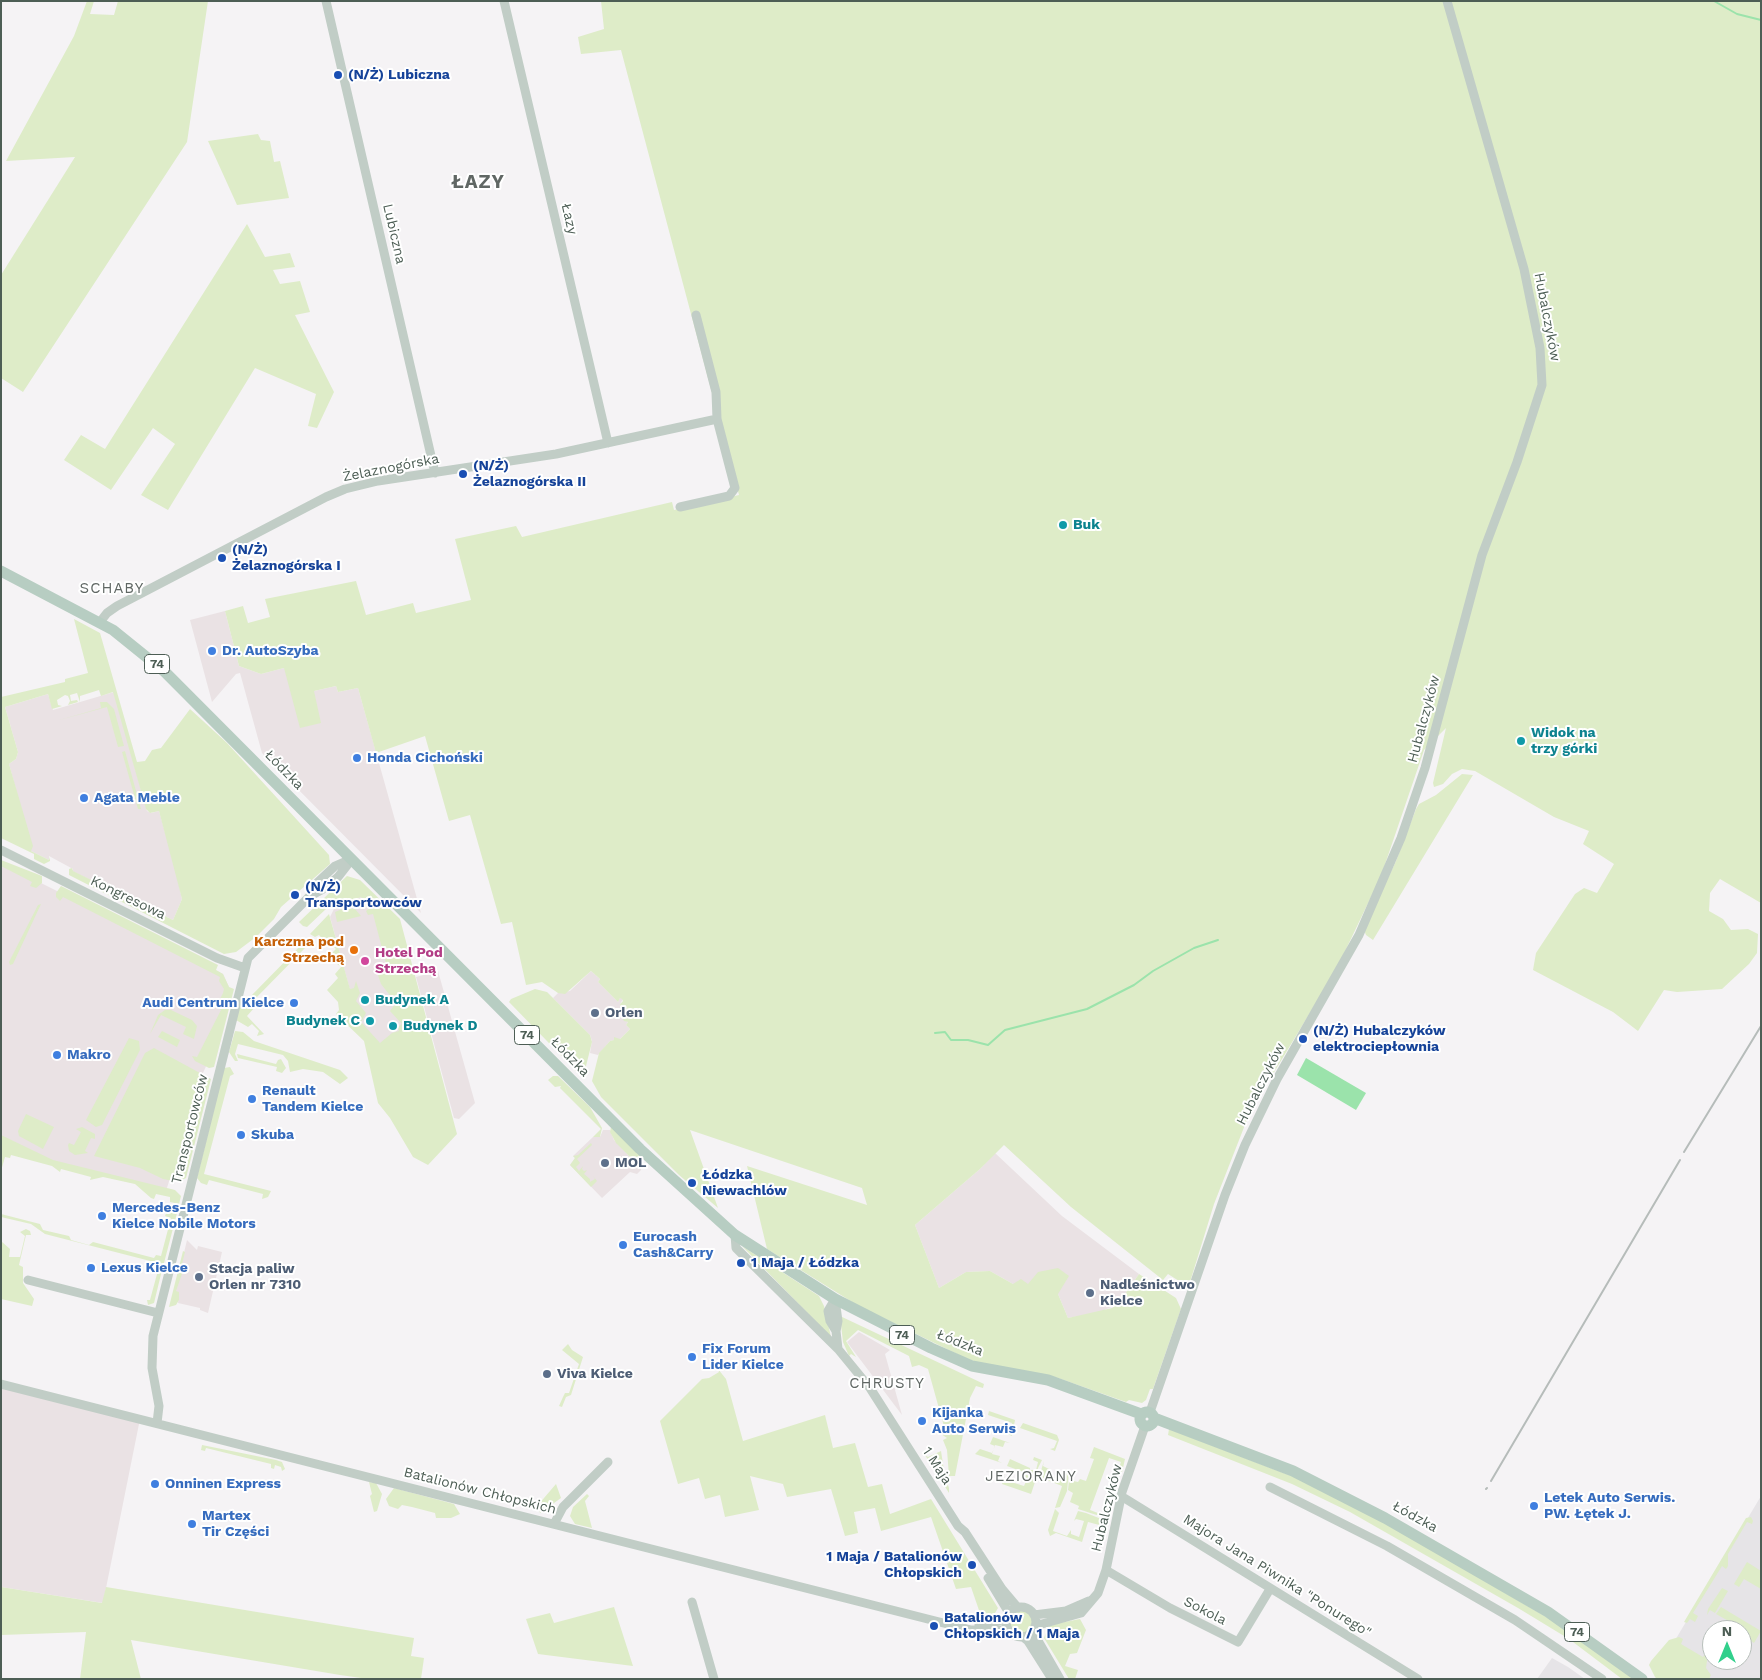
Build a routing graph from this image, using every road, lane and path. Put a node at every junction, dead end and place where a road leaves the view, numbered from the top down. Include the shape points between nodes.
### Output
1 (326, 1) edge
2 (504, 1) edge
3 (1447, 1) edge
4 (696, 315) dead end
5 (717, 419) junction
6 (608, 443) junction
7 (435, 473) junction
8 (680, 507) dead end
9 (1, 571) edge
10 (100, 622) junction
11 (1, 850) edge
12 (352, 859) junction
13 (245, 968) junction
14 (735, 1235) junction
15 (28, 1280) dead end
16 (835, 1299) junction
17 (158, 1313) junction
18 (838, 1349) junction
19 (1, 1384) edge
20 (1148, 1418) junction
21 (157, 1423) junction
22 (608, 1462) dead end
23 (1270, 1487) dead end
24 (1121, 1496) junction
25 (554, 1524) junction
26 (958, 1526) junction
27 (1106, 1570) junction
28 (1270, 1589) junction
29 (1096, 1596) junction
30 (692, 1602) dead end
31 (1018, 1608) junction
32 (1034, 1615) junction
33 (1007, 1616) junction
34 (952, 1624) junction
35 (1034, 1629) junction
36 (1007, 1630) junction
37 (1023, 1637) junction
38 (714, 1679) edge
39 (1052, 1679) edge
40 (1060, 1679) edge
41 (1418, 1679) edge
42 (1602, 1679) edge
43 (1642, 1679) edge

1 - 7 street, Lubiczna
2 - 6 street, Łazy
3 - 20 street, Hubalczyków via 1524,270 1540,348 1542,385 1482,555 1425,768 1401,838 1359,935 1277,1079 1245,1145
4 - 5 street via 716,392
5 - 6 street, Żelaznogórska
5 - 8 street via 735,488 729,496
6 - 7 street, Żelaznogórska
7 - 10 street, Żelaznogórska via 366,484 326,497 111,610
9 - 10 main road, Łódzka / 74
10 - 12 main road, Łódzka / 74 via 165,672
11 - 13 street, Kongresowa via 217,958
12 - 13 street, Transportowców via 331,882 310,896 251,953
12 - 14 main road, Łódzka / 74 via 640,1149
13 - 17 street, Transportowców
14 - 16 main road, Łódzka / 74
14 - 18 street, 1 Maja via 736,1248
15 - 17 street
16 - 18 street via 828,1311 836,1331
16 - 20 main road, Łódzka / 74 via 972,1366 1048,1380
17 - 21 street, Transportowców via 152,1354 159,1406
18 - 26 street, 1 Maja via 882,1405
19 - 21 street, Batalionów Chłopskich
20 - 24 street, Hubalczyków
20 - 43 main road, Łódzka / 74 via 1293,1471 1386,1518 1548,1612
21 - 25 street, Batalionów Chłopskich
22 - 25 street via 563,1507
23 - 42 street via 1396,1551 1523,1625
24 - 27 street, Hubalczyków
24 - 28 street, Majora Jana Piwnika "Ponurego"
25 - 34 street, Batalionów Chłopskich
26 - 31 street, 1 Maja
26 - 33 street, 1 Maja
27 - 28 street, Sokola via 1170,1608 1238,1642
27 - 29 street, Hubalczyków
28 - 41 street, Majora Jana Piwnika "Ponurego"
29 - 32 street via 1066,1611
29 - 35 street, Hubalczyków via 1081,1612
30 - 38 street
31 - 32 street via 1027,1609
31 - 33 street
32 - 35 street
33 - 34 street, Batalionów Chłopskich via 993,1624
33 - 36 street
34 - 36 street, Batalionów Chłopskich via 971,1630
35 - 37 street
35 - 40 street
36 - 37 street via 1014,1636
37 - 39 street

